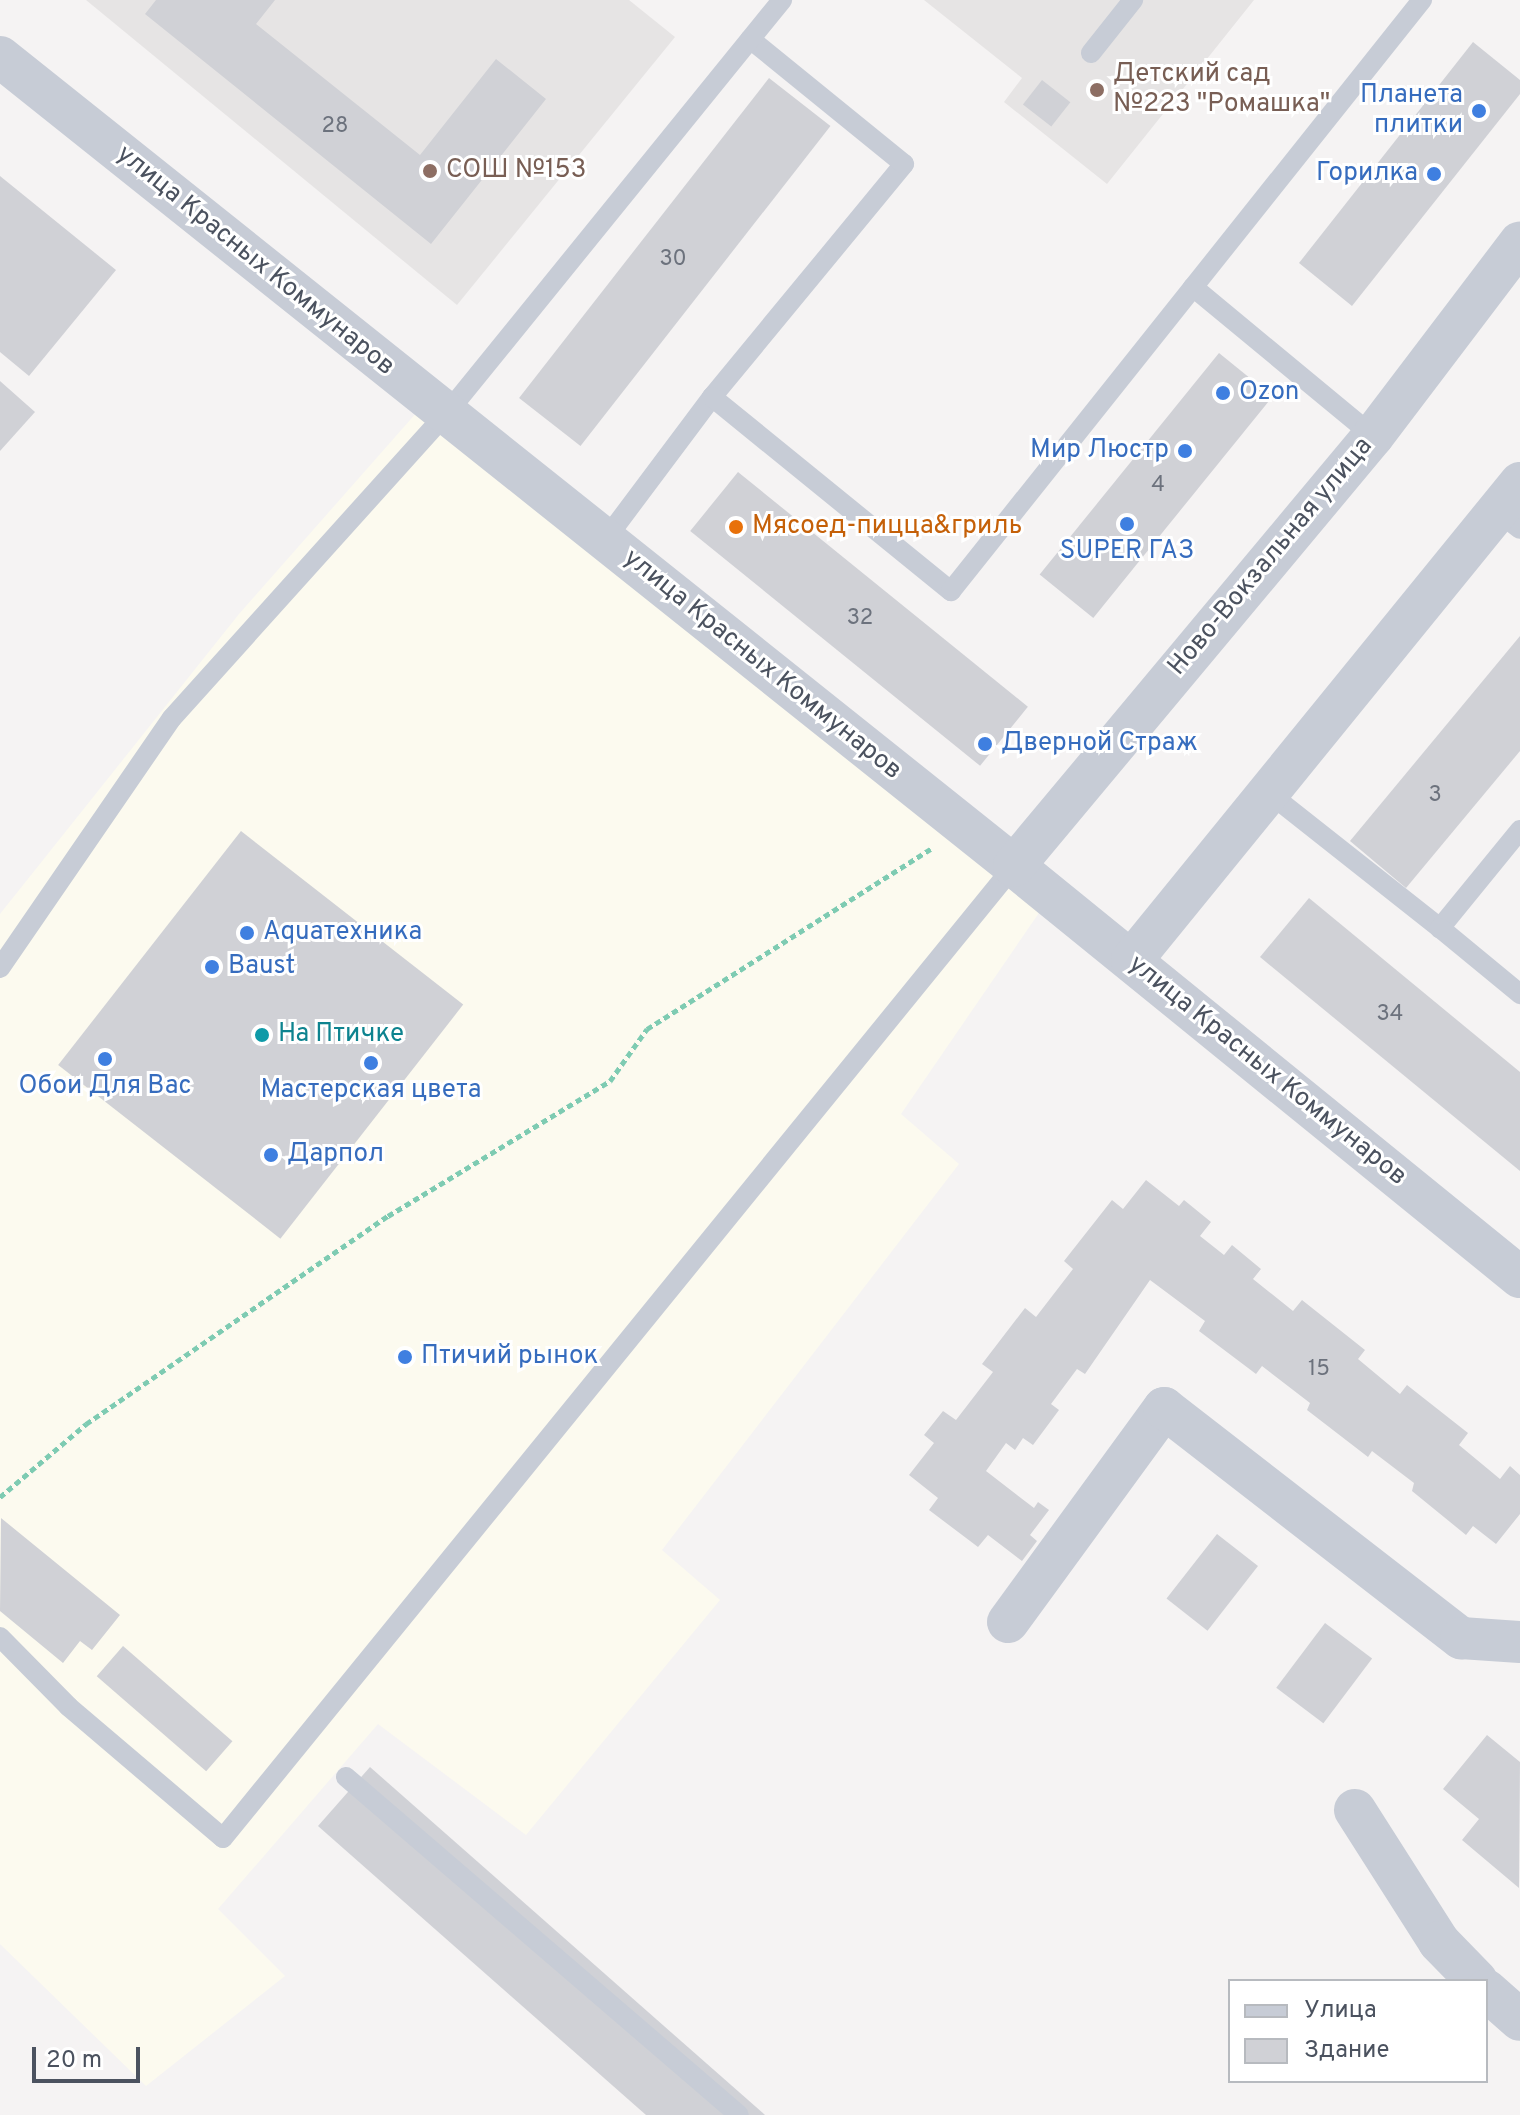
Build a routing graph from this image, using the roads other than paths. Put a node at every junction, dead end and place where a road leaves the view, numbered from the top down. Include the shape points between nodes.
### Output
1 (782, 0) edge
2 (1133, 0) edge
3 (1422, 0) edge
4 (750, 39) junction
5 (1091, 53) dead end
6 (0, 57) edge
7 (1520, 242) edge
8 (1193, 287) junction
9 (712, 397) junction
10 (447, 413) junction
11 (1373, 436) junction
12 (1512, 508) edge
13 (605, 540) junction
14 (1269, 793) junction
15 (1520, 830) edge
16 (1014, 866) junction
17 (1440, 928) junction
18 (1132, 960) junction
19 (0, 968) edge
20 (1520, 994) edge
21 (1520, 1277) edge
22 (1008, 1622) dead end
23 (0, 1637) edge
24 (1520, 1642) edge
25 (346, 1777) dead end
26 (1355, 1810) dead end
27 (1475, 1979) edge
28 (1488, 1992) edge
29 (1520, 2020) edge
30 (739, 2115) edge

1 - 4 lane
2 - 5 lane
3 - 8 lane
4 - 9 lane via 904,164
4 - 10 lane
6 - 10 street, улица Красных Коммунаров
7 - 11 street, Ново-Вокзальная улица
8 - 9 lane via 951,591
8 - 11 lane
9 - 13 lane
10 - 13 street, улица Красных Коммунаров
10 - 19 lane via 172,718
11 - 16 street, Ново-Вокзальная улица
12 - 14 street
13 - 16 street, улица Красных Коммунаров
14 - 17 lane
14 - 18 street
15 - 17 lane
16 - 18 street, улица Красных Коммунаров
16 - 23 lane via 223,1838 69,1707
17 - 20 lane
18 - 21 street, улица Красных Коммунаров
22 - 24 street via 1164,1408 1461,1638
25 - 30 lane
26 - 27 street via 1439,1942
28 - 29 street

